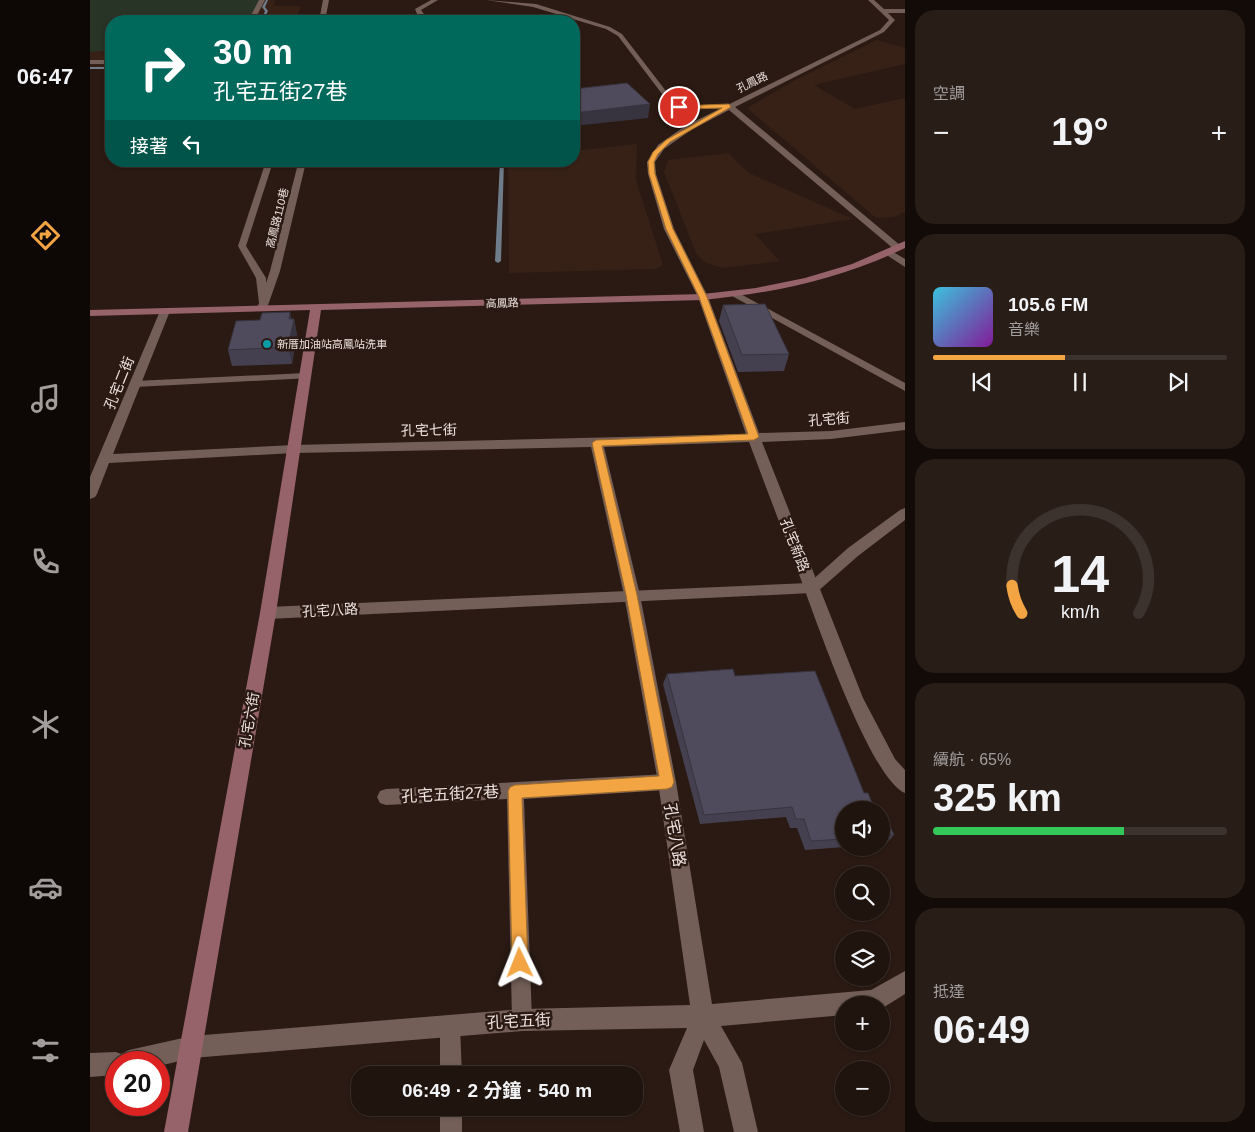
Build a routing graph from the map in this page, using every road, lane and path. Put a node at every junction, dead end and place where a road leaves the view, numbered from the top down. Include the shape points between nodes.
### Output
1 (262, 0) edge
2 (326, 0) edge
3 (435, 0) edge
4 (489, 0) edge
5 (871, 0) edge
6 (885, 11) junction
7 (905, 11) edge
8 (254, 15) edge
9 (323, 15) edge
10 (421, 15) edge
11 (565, 15) edge
12 (580, 20) edge
13 (90, 62) edge
14 (105, 62) edge
15 (729, 106) junction
16 (268, 167) edge
17 (301, 167) edge
18 (897, 248) edge
19 (905, 264) edge
20 (735, 294) junction
21 (703, 297) junction
22 (262, 308) junction
23 (316, 308) junction
24 (165, 311) junction
25 (90, 313) edge
26 (306, 376) junction
27 (134, 384) junction
28 (905, 388) edge
29 (905, 426) edge
30 (754, 437) junction
31 (596, 443) junction
32 (294, 450) junction
33 (104, 459) junction
34 (90, 494) edge
35 (905, 513) edge
36 (812, 588) junction
37 (632, 595) junction
38 (268, 613) junction
39 (667, 782) junction
40 (905, 784) edge
41 (515, 791) junction
42 (386, 797) dead end
43 (905, 982) edge
44 (703, 1016) junction
45 (522, 1020) junction
46 (450, 1026) junction
47 (192, 1047) junction
48 (170, 1052) edge
49 (105, 1064) edge
50 (90, 1065) edge
51 (451, 1066) edge
52 (451, 1116) edge
53 (176, 1132) edge
54 (451, 1132) edge
55 (692, 1132) edge
56 (746, 1132) edge

1 - 8 lane
2 - 9 lane
3 - 10 lane via 418,9
4 - 11 lane via 534,5
5 - 6 street
6 - 7 street
6 - 15 street, 孔鳳路 via 892,20 882,31
12 - 15 lane via 615,31 674,106
13 - 14 lane
15 - 18 street
15 - 21 street, 孔鳳路 via 668,141 655,153 651,162 669,229
16 - 22 lane via 242,246 261,278
17 - 22 lane, 高鳳路110巷 via 275,271
18 - 19 street
18 - 20 street, 高鳳路 via 836,274 801,284
20 - 21 street, 高鳳路
20 - 28 lane
21 - 23 street, 高鳳路
21 - 30 street, 孔宅新路
22 - 23 street, 高鳳路
22 - 24 street, 高鳳路
23 - 26 street, 孔宅六街
24 - 25 street, 高鳳路
24 - 27 street, 孔宅二街
26 - 27 lane
26 - 32 street, 孔宅六街
27 - 33 street, 孔宅二街
29 - 30 street, 孔宅街 via 831,434
30 - 31 street, 孔宅七街
30 - 36 street, 孔宅新路
31 - 32 street, 孔宅七街
31 - 37 street, 孔宅八路
32 - 33 street, 孔宅七街
32 - 38 street, 孔宅六街
33 - 34 street, 孔宅二街
35 - 36 lane
36 - 37 lane, 孔宅八路
36 - 40 street, 孔宅新路 via 855,700 889,765
37 - 38 lane, 孔宅八路
37 - 39 street, 孔宅八路
38 - 47 street, 孔宅六街
39 - 41 lane, 孔宅五街27巷
39 - 44 street, 孔宅八路
41 - 42 lane, 孔宅五街27巷
41 - 45 lane, 孔宅五街27巷
43 - 44 street, 孔宅五街 via 874,1001
44 - 45 street, 孔宅五街
44 - 55 street via 681,1070
44 - 56 street, 孔宅八路 via 730,1063
45 - 46 street, 孔宅五街
46 - 47 street, 孔宅五街
46 - 51 lane
47 - 48 street, 孔宅五街
47 - 53 street, 孔宅六街
49 - 50 street
52 - 54 lane

